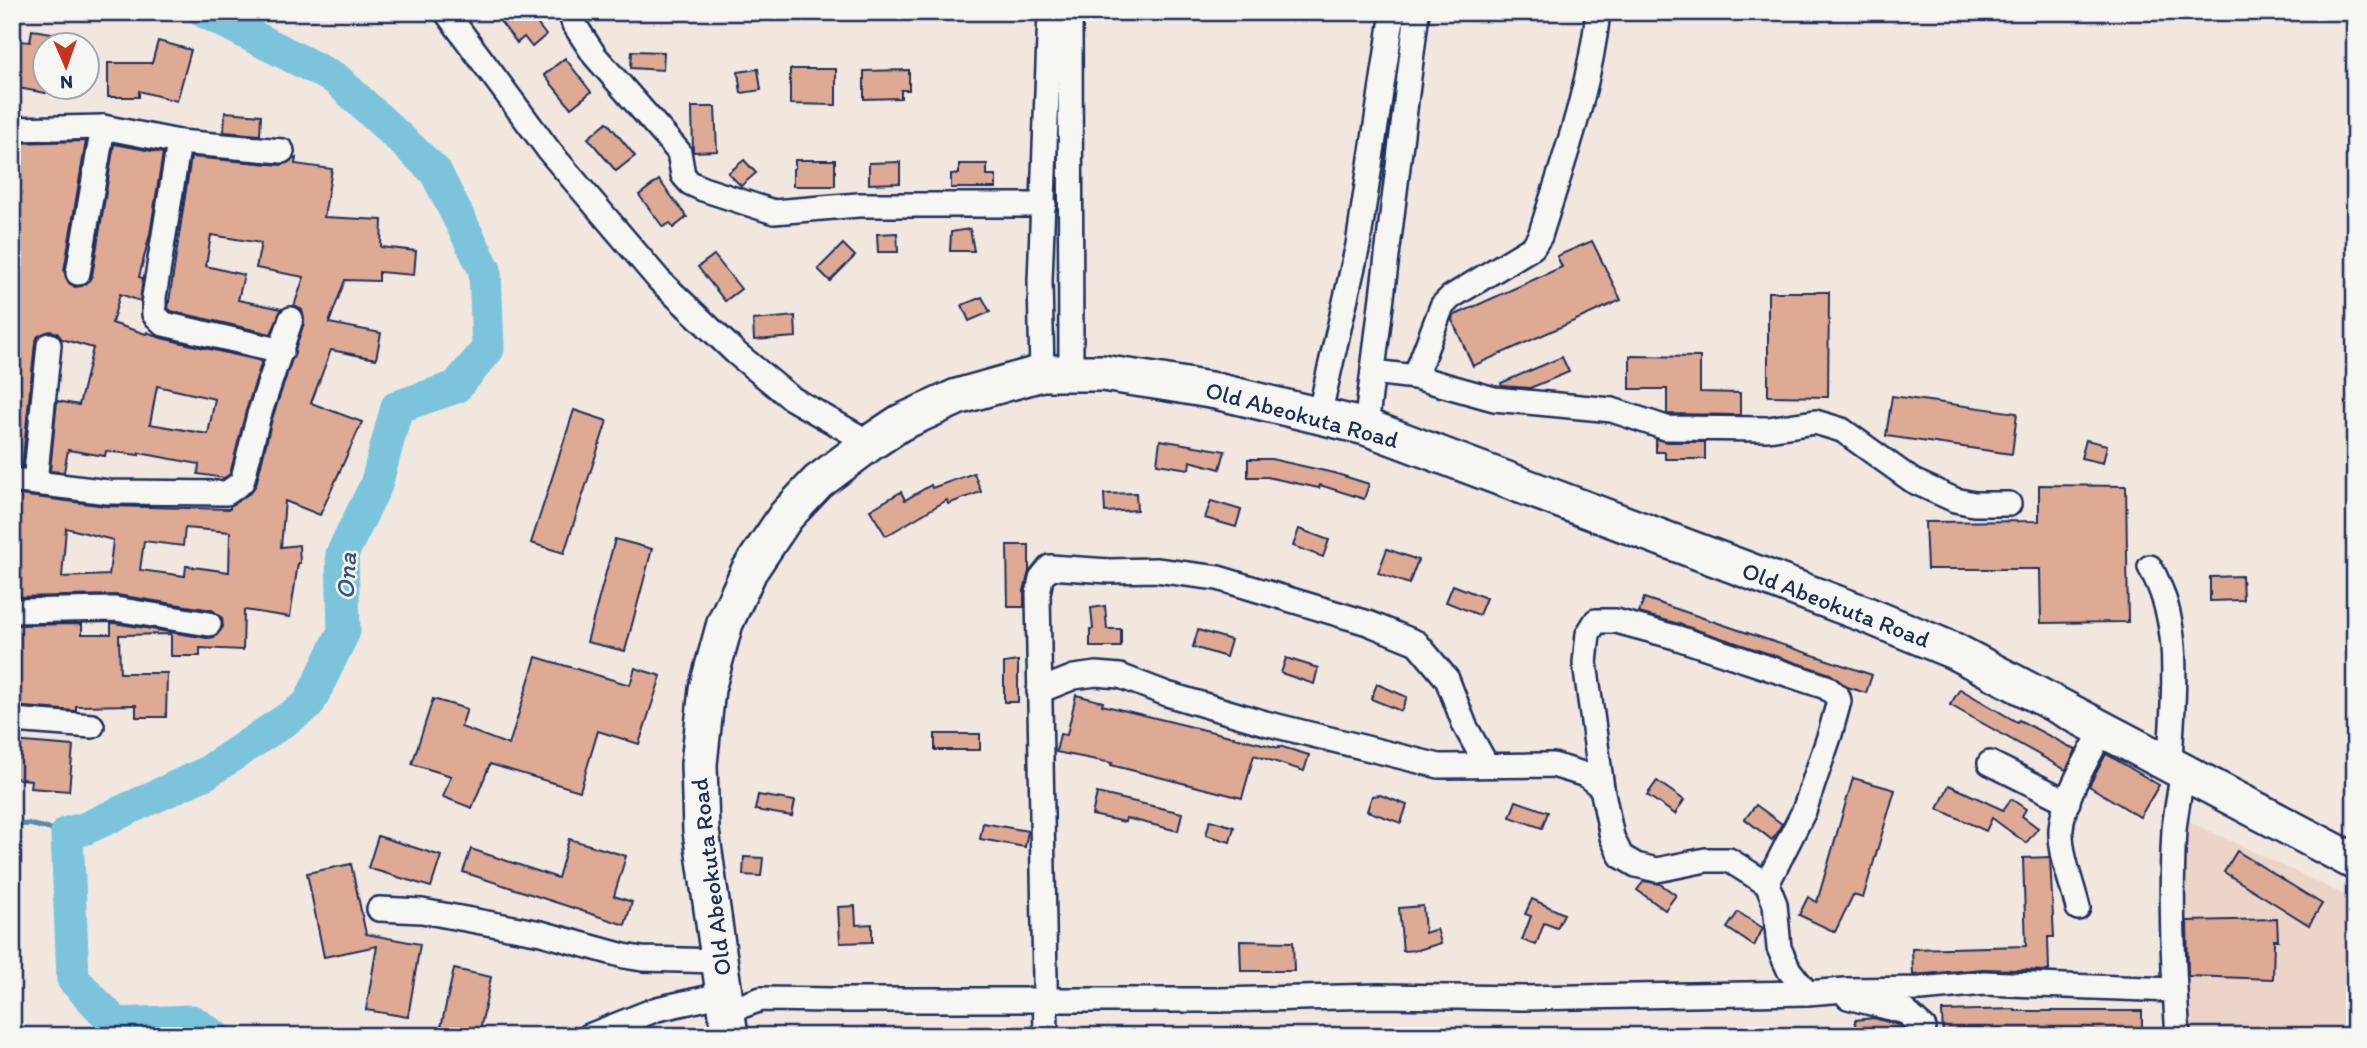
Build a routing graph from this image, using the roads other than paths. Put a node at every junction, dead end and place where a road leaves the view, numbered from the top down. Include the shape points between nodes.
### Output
1 (446, 12) edge
2 (570, 12) edge
3 (1050, 12) edge
4 (1070, 12) edge
5 (1393, 12) edge
6 (1417, 12) edge
7 (1598, 12) edge
8 (103, 127) junction
9 (12, 129) edge
10 (179, 142) junction
11 (282, 151) dead end
12 (1044, 205) junction
13 (1352, 272) junction
14 (78, 273) dead end
15 (1384, 281) junction
16 (1343, 317) junction
17 (291, 319) dead end
18 (1378, 326) junction
19 (48, 345) dead end
20 (282, 351) junction
21 (1373, 372) junction
22 (1056, 373) junction
23 (1415, 377) junction
24 (1319, 416) junction
25 (1366, 427) junction
26 (870, 443) junction
27 (24, 481) edge
28 (2009, 504) dead end
29 (2150, 567) dead end
30 (12, 611) edge
31 (209, 624) dead end
32 (1039, 691) junction
33 (12, 720) edge
34 (92, 726) dead end
35 (2103, 729) junction
36 (1990, 763) dead end
37 (1486, 764) junction
38 (2176, 767) junction
39 (1602, 788) junction
40 (2068, 802) junction
41 (2355, 862) edge
42 (1767, 884) junction
43 (2078, 908) dead end
44 (379, 909) dead end
45 (720, 961) junction
46 (1921, 989) junction
47 (2174, 990) junction
48 (1834, 991) junction
49 (1807, 993) junction
50 (1046, 999) junction
51 (728, 1014) edge
52 (1924, 1032) edge
53 (589, 1036) edge
54 (1046, 1036) edge
55 (2178, 1036) edge

1 - 26 street via 550,152 659,280 791,398
2 - 12 street via 595,56 680,152 683,176 704,189 774,212 858,205
3 - 12 street
4 - 22 street
5 - 13 street
6 - 15 street
7 - 23 street via 1575,125 1540,236 1533,247 1441,306
8 - 9 street
8 - 10 street
8 - 14 street
10 - 11 street
10 - 20 street via 154,314 164,324
12 - 22 street via 1040,281
13 - 15 street
13 - 16 street
15 - 18 street
16 - 18 street
16 - 24 street
17 - 20 street
18 - 21 street
19 - 27 street
20 - 27 street via 242,482 227,493 108,492
21 - 23 street
21 - 25 street
22 - 24 highway, Old Abeokuta Road via 1102,373 1162,382
22 - 26 highway, Old Abeokuta Road via 957,397 900,423
23 - 28 street via 1494,399 1612,410 1666,428 1768,429 1815,422 1842,430 1913,481 1955,500
24 - 25 highway, Old Abeokuta Road
25 - 35 highway, Old Abeokuta Road via 1867,615 1954,652
26 - 45 highway, Old Abeokuta Road via 818,482 786,516 749,571 725,623 707,689 699,764 701,831
29 - 38 street via 2168,611 2175,649
30 - 31 street via 115,609
32 - 37 street via 1074,677 1120,676 1167,694 1370,750 1439,766
32 - 37 street via 1038,594 1041,578 1050,567 1156,569 1218,578 1368,623 1417,643 1447,680
32 - 50 street
33 - 34 street
35 - 38 highway, Old Abeokuta Road
35 - 40 street
36 - 40 street
37 - 39 street via 1553,765 1586,775
38 - 41 highway, Old Abeokuta Road
38 - 47 street
39 - 42 street via 1612,837 1621,856 1636,865 1657,870 1729,860
39 - 42 street via 1586,663 1588,634 1596,621 1616,621 1675,637 1826,687 1839,701 1830,734 1804,811
40 - 43 street via 2061,829
42 - 49 street via 1775,904 1779,948
44 - 45 street via 422,911 541,933 642,960
45 - 51 highway, Old Abeokuta Road
46 - 47 street via 1984,983
46 - 48 street
46 - 52 street
47 - 55 street
48 - 49 street
48 - 52 street via 1906,1012
49 - 50 street
50 - 51 street via 781,998 761,999
50 - 54 street
51 - 53 street via 657,1009

